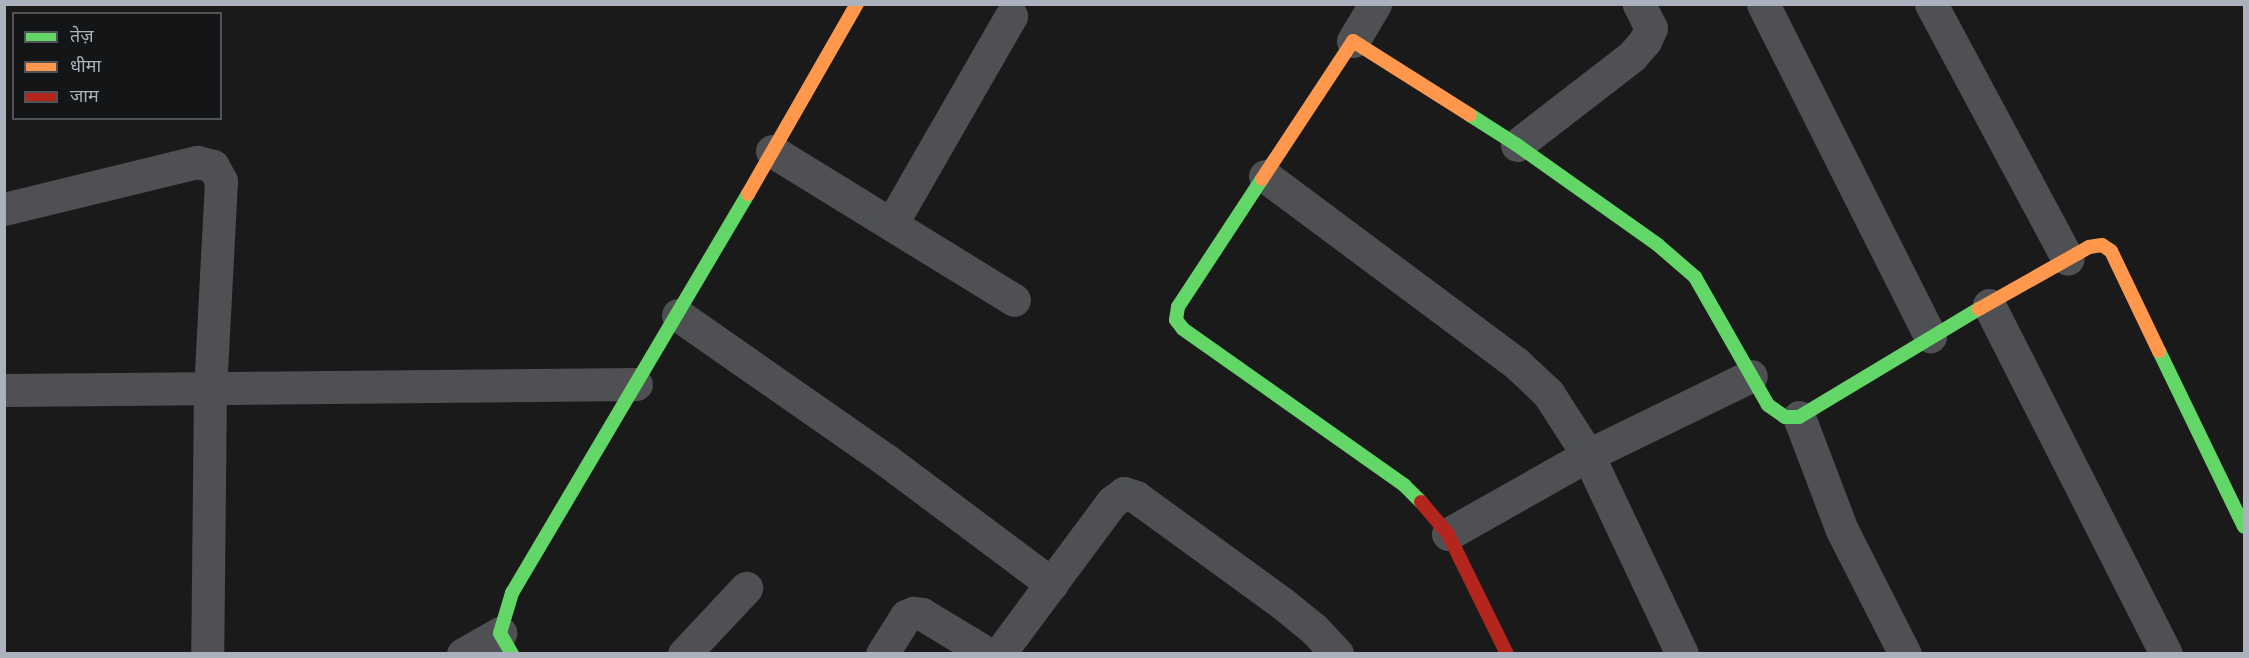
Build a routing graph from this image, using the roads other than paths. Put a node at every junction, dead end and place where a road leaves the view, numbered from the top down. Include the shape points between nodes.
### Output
1 (857, 4) edge
2 (1375, 4) edge
3 (1639, 4) edge
4 (1763, 4) edge
5 (1931, 4) edge
6 (1011, 16) dead end
7 (1353, 40) junction
8 (1517, 145) junction
9 (772, 151) junction
10 (1265, 176) junction
11 (4, 209) edge
12 (892, 223) junction
13 (2068, 260) junction
14 (1014, 300) dead end
15 (1989, 305) junction
16 (678, 315) junction
17 (1930, 336) junction
18 (1751, 376) junction
19 (636, 384) junction
20 (210, 389) junction
21 (4, 390) edge
22 (1799, 417) junction
23 (1588, 455) junction
24 (2244, 527) edge
25 (1448, 534) junction
26 (1052, 584) junction
27 (746, 588) dead end
28 (506, 643) edge
29 (207, 654) edge
30 (463, 654) edge
31 (684, 654) edge
32 (882, 654) edge
33 (988, 654) edge
34 (999, 654) edge
35 (1337, 654) edge
36 (1507, 654) edge
37 (1682, 654) edge
38 (1905, 654) edge
39 (2166, 654) edge

1 - 9 street
2 - 7 street
3 - 8 street via 1651,28 1645,41 1632,56
4 - 17 street
5 - 13 street
6 - 12 street
7 - 8 street
7 - 10 street
8 - 18 street via 1658,245 1695,277
9 - 12 street
9 - 16 street
10 - 23 street via 1516,363 1548,393
10 - 25 street via 1178,307 1176,320 1183,329 1404,485
11 - 20 street via 196,162 213,166 221,181
12 - 14 street
13 - 15 street
13 - 24 street via 2089,247 2102,245 2111,251
15 - 17 street
15 - 39 street
16 - 19 street
16 - 26 street via 886,460
17 - 22 street
18 - 22 street via 1768,405 1785,417
18 - 23 street
19 - 20 street
19 - 28 street via 512,593
20 - 21 street
20 - 29 street
22 - 38 street via 1842,530
23 - 25 street
23 - 37 street
25 - 36 street
26 - 34 street
26 - 35 street via 1112,502 1124,493 1136,497 1282,603
27 - 31 street
28 - 30 street
32 - 33 street via 906,616 913,613 922,614

